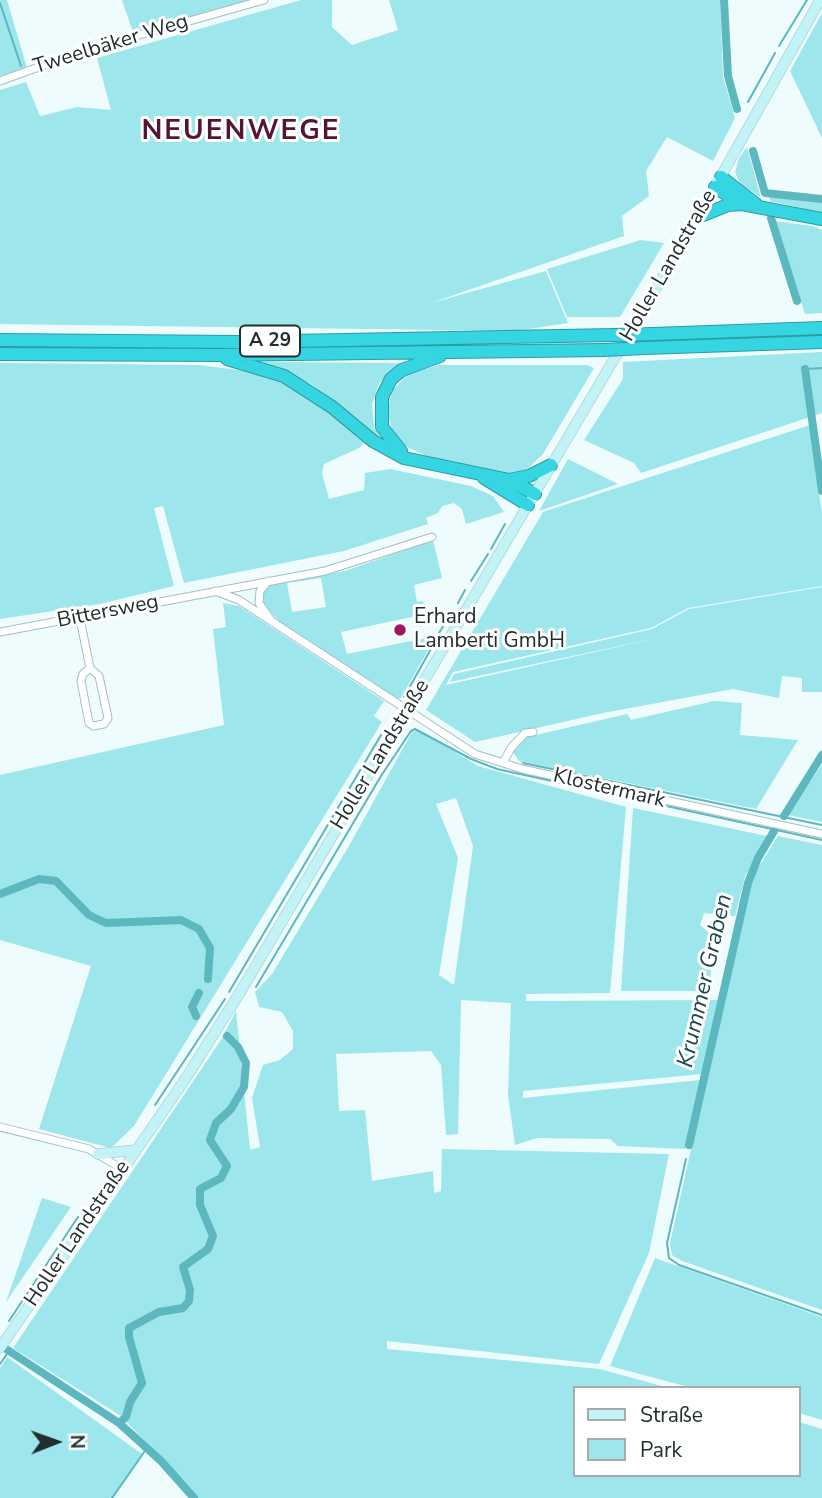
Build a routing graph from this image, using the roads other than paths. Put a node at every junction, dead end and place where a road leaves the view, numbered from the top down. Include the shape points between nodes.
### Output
1 (264, 0) edge
2 (820, 0) edge
3 (0, 81) edge
4 (718, 182) junction
5 (742, 204) junction
6 (758, 205) junction
7 (698, 217) junction
8 (822, 219) edge
9 (822, 320) edge
10 (822, 328) edge
11 (802, 329) junction
12 (0, 340) edge
13 (822, 342) edge
14 (448, 352) junction
15 (0, 354) edge
16 (217, 355) junction
17 (416, 461) junction
18 (551, 465) junction
19 (481, 476) junction
20 (509, 480) junction
21 (532, 499) junction
22 (432, 537) dead end
23 (269, 581) junction
24 (215, 591) junction
25 (80, 619) junction
26 (271, 621) junction
27 (0, 632) edge
28 (90, 668) junction
29 (407, 712) junction
30 (533, 732) dead end
31 (503, 763) junction
32 (822, 834) edge
33 (0, 1127) edge
34 (135, 1150) junction
35 (98, 1154) junction
36 (122, 1169) junction
37 (0, 1348) edge

1 - 3 street, Tweelbäker Weg via 83,51
2 - 4 main road, Holler Landstraße
4 - 5 highway
4 - 6 highway
4 - 7 main road, Holler Landstraße
5 - 6 highway
5 - 7 highway
6 - 8 highway
7 - 18 main road, Holler Landstraße
9 - 11 highway
10 - 11 highway, A 29
11 - 12 highway, A 29, bridge via 236,342
13 - 14 highway, A 29, bridge
14 - 16 highway, A 29
14 - 17 highway via 402,370 382,397 380,417 386,435
15 - 16 highway, A 29
16 - 17 highway via 284,376 373,440
17 - 19 highway
18 - 20 highway
18 - 21 main road, Holler Landstraße
19 - 20 highway
19 - 21 highway
20 - 21 highway
21 - 29 main road, Holler Landstraße
22 - 23 street, Bittersweg via 325,571
23 - 24 street, Bittersweg
23 - 26 street via 260,591 259,603
24 - 25 street, Bittersweg
24 - 26 street
25 - 27 street, Bittersweg
25 - 28 street
26 - 29 street
28 - 28 street via 81,681 93,726 108,718 99,677
29 - 31 street, Klostermark via 475,754
29 - 34 main road, Holler Landstraße via 235,1001
30 - 31 street via 525,733
31 - 32 street, Klostermark
33 - 35 street
34 - 35 main road
34 - 36 main road, Holler Landstraße
35 - 36 street
36 - 37 main road, Holler Landstraße

